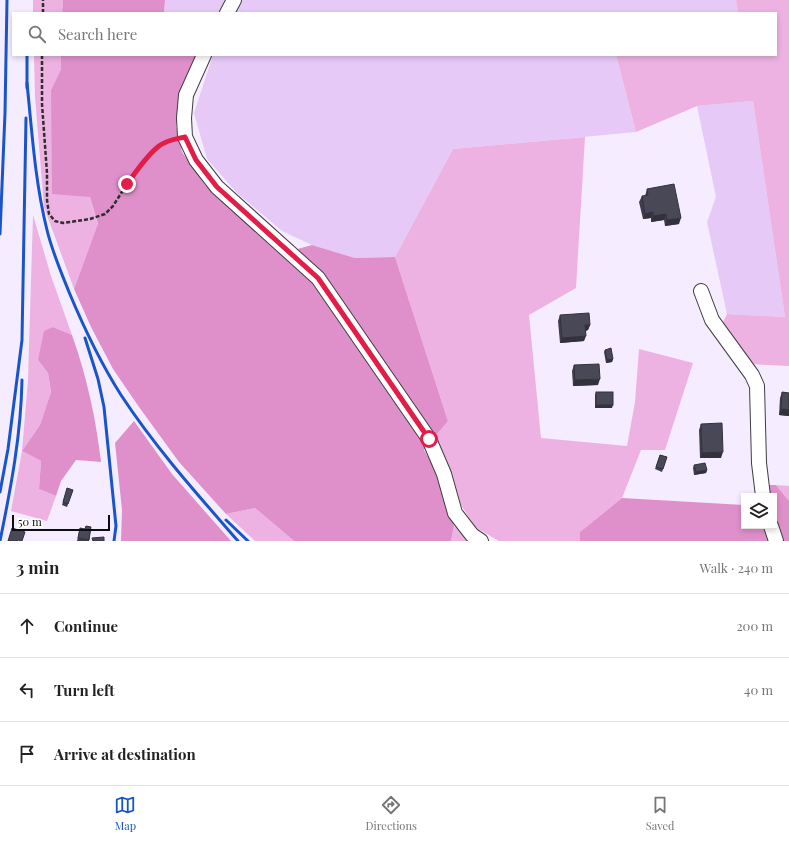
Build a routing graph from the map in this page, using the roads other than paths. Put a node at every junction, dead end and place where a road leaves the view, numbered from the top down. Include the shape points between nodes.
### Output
1 (234, 0) edge
2 (228, 12) edge
3 (204, 56) edge
4 (701, 291) dead end
5 (763, 493) edge
6 (772, 529) edge
7 (481, 541) edge
8 (776, 541) edge

1 - 2 street
3 - 7 street via 186,95 184,118 185,137 196,160 217,187 318,278 429,439 444,474 455,513 472,535
4 - 5 street via 712,320 752,375 757,386 759,463
6 - 8 street

